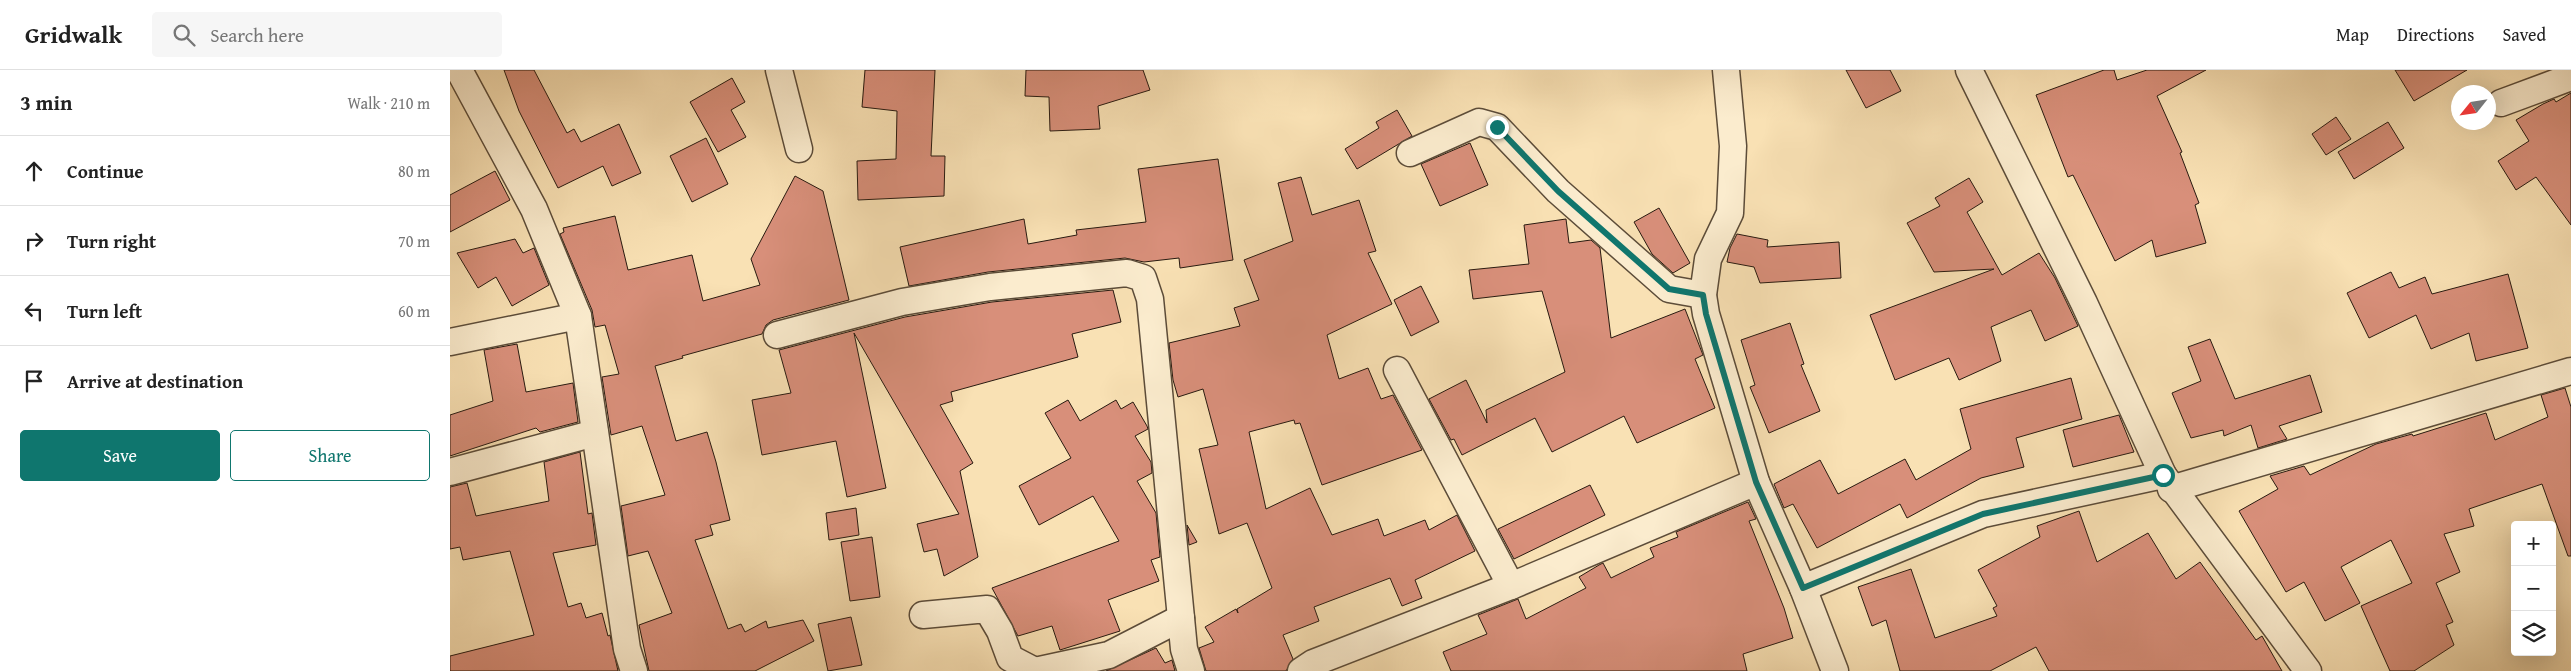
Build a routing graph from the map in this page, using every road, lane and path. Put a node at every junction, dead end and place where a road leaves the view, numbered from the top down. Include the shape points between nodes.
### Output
1 (459, 70) edge
2 (779, 70) edge
3 (1726, 70) edge
4 (1969, 70) edge
5 (2571, 77) edge
6 (2500, 104) dead end
7 (799, 149) dead end
8 (1410, 153) dead end
9 (1703, 295) junction
10 (578, 316) junction
11 (777, 335) dead end
12 (450, 342) edge
13 (1396, 370) dead end
14 (2571, 371) edge
15 (595, 433) junction
16 (450, 472) edge
17 (1756, 482) junction
18 (2167, 482) junction
19 (1511, 586) junction
20 (1803, 588) junction
21 (923, 615) dead end
22 (1181, 618) junction
23 (1105, 663) edge
24 (634, 671) edge
25 (1035, 671) edge
26 (1191, 671) edge
27 (1301, 671) edge
28 (1835, 671) edge
29 (2308, 671) edge

1 - 10 street via 534,209
2 - 7 street
3 - 9 street via 1734,146 1730,213 1708,259
4 - 18 street via 2084,303
5 - 6 street
8 - 9 street via 1479,122 1497,127 1558,191 1669,289
9 - 17 street
10 - 12 street
10 - 15 street
11 - 22 street via 902,302 990,287 1127,273 1143,278 1150,299
13 - 19 street
14 - 18 street
15 - 16 street
15 - 24 street via 627,649
17 - 19 street
17 - 20 street
18 - 20 street via 1983,514
18 - 29 street
19 - 27 street via 1313,663
20 - 28 street
21 - 25 street via 986,609 1000,631 1010,658
22 - 23 street
22 - 26 street via 1184,649
23 - 25 street

